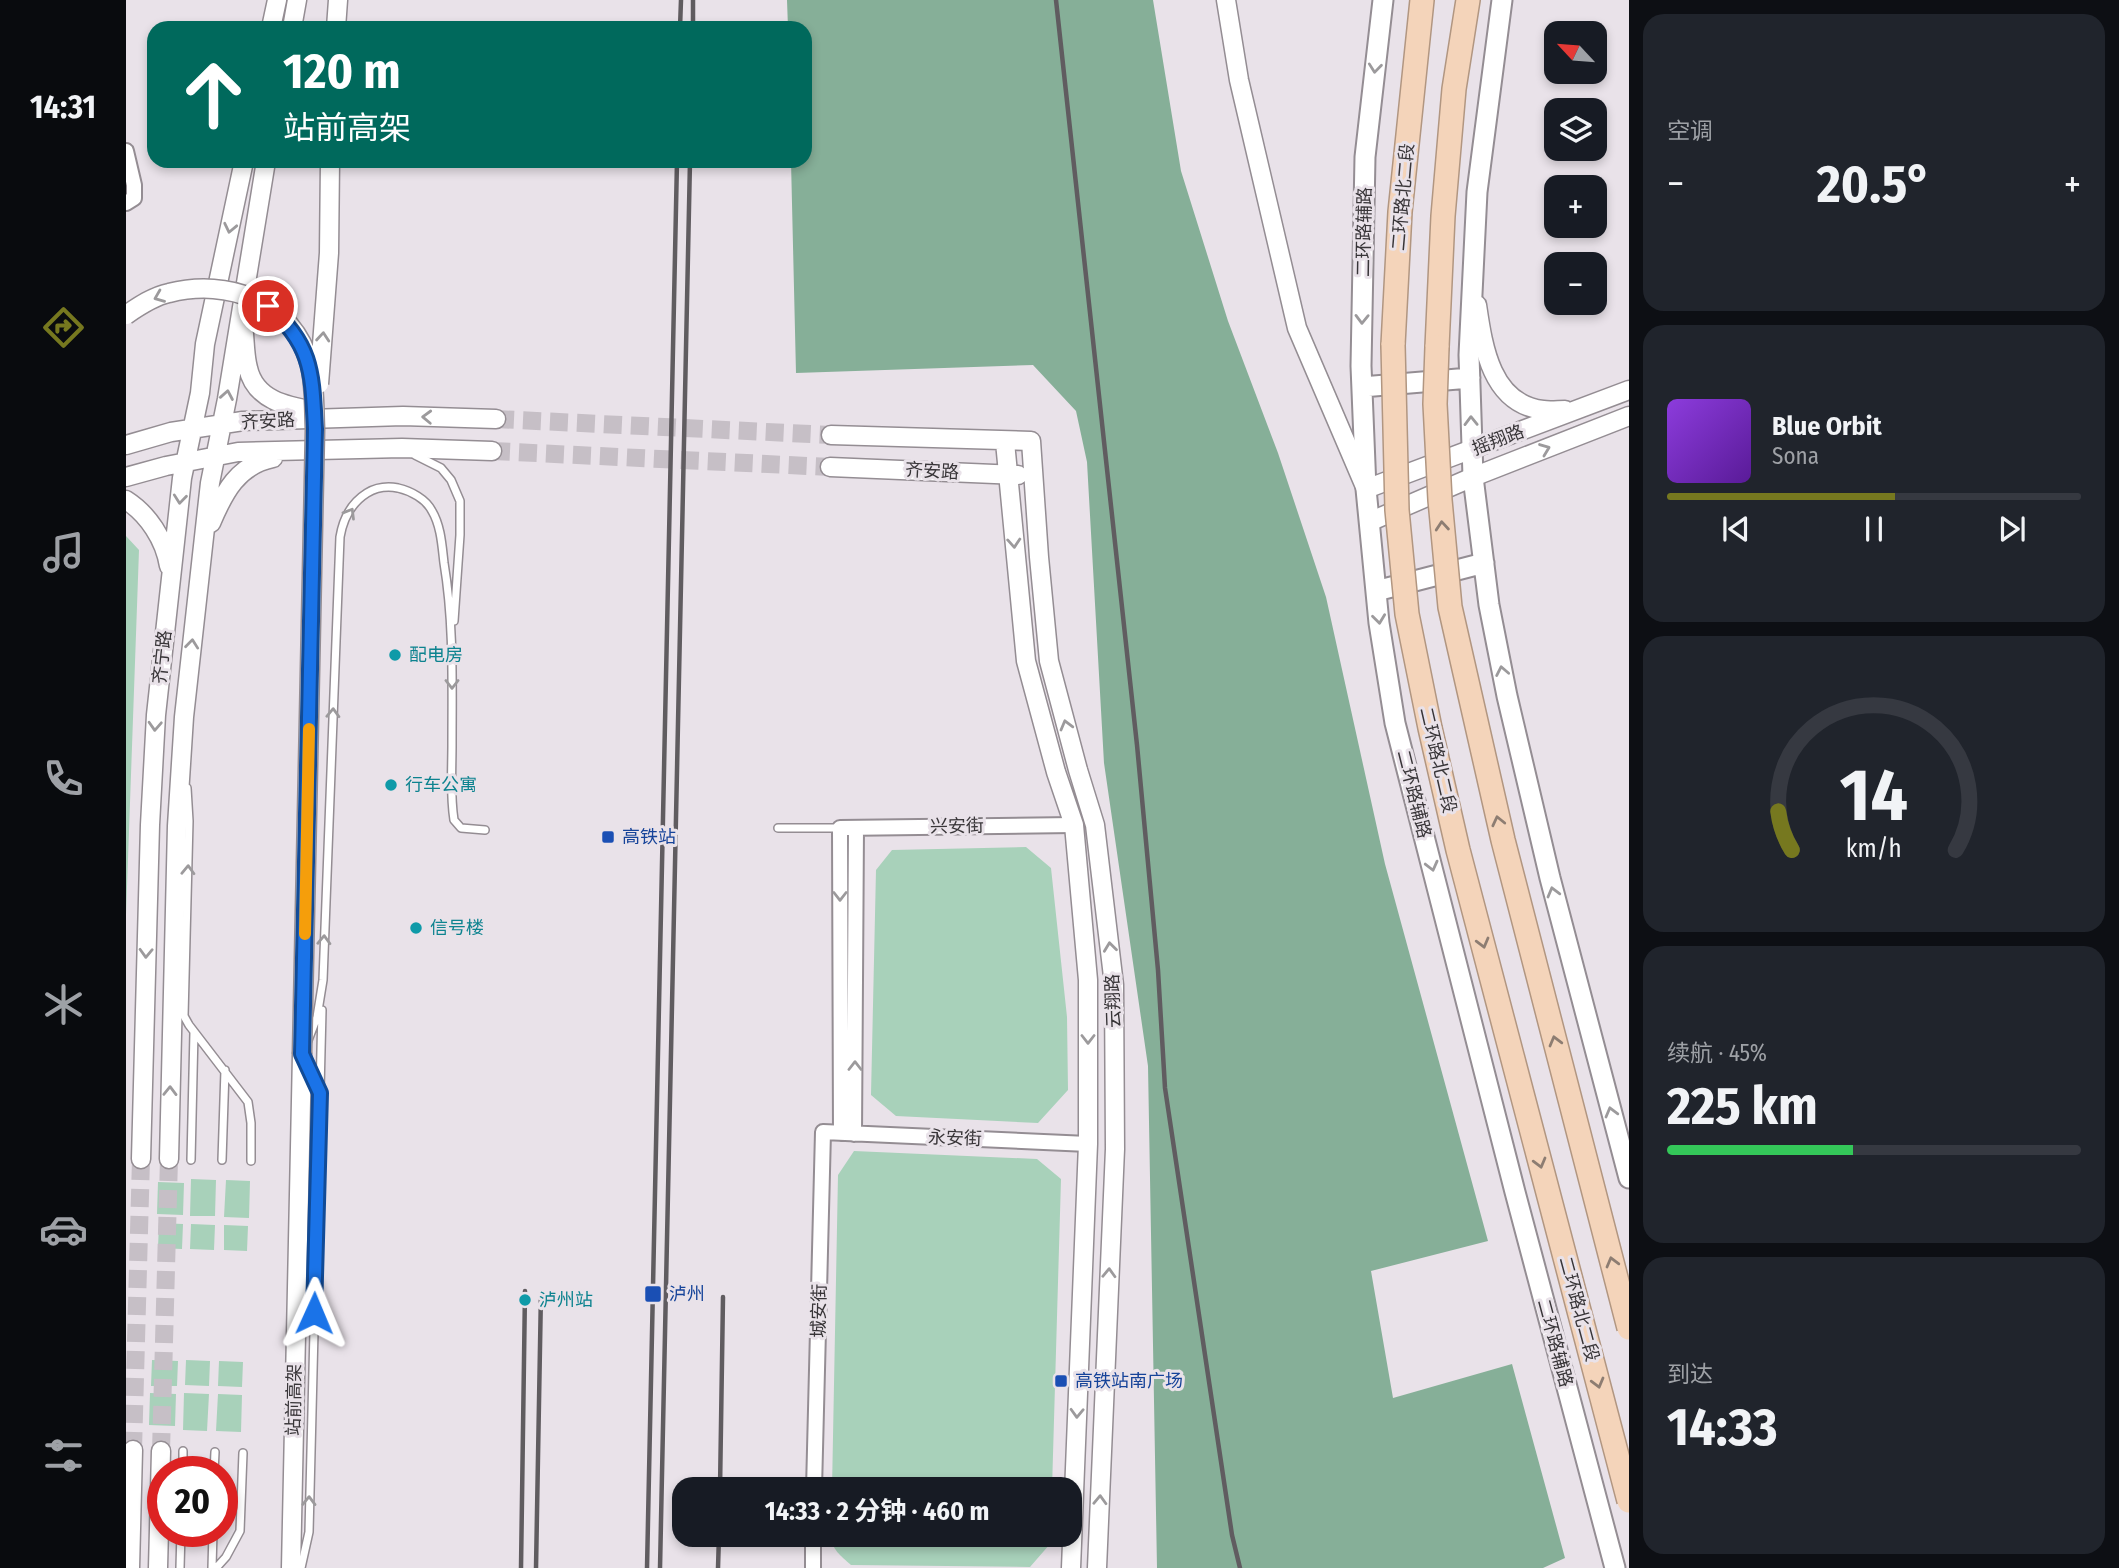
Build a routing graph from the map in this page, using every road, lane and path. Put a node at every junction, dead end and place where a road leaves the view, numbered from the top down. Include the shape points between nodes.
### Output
1 (276, 0) edge
2 (297, 0) edge
3 (338, 0) edge
4 (1226, 0) edge
5 (1383, 0) edge
6 (1422, 0) edge
7 (1468, 0) edge
8 (1502, 0) edge
9 (272, 21) edge
10 (293, 21) edge
11 (336, 21) edge
12 (126, 151) edge
13 (243, 168) edge
14 (265, 168) edge
15 (330, 168) edge
16 (126, 203) edge
17 (1473, 285) junction
18 (240, 310) junction
19 (126, 315) edge
20 (1470, 377) junction
21 (1362, 387) junction
22 (1629, 390) edge
23 (1576, 410) junction
24 (1629, 416) edge
25 (352, 418) junction
26 (496, 419) tunnel mouth
27 (222, 425) junction
28 (192, 429) junction
29 (315, 429) junction
30 (831, 435) tunnel mouth
31 (1031, 441) joint
32 (1006, 442) junction
33 (126, 445) edge
34 (402, 448) junction
35 (1471, 450) junction
36 (303, 451) junction
37 (492, 451) tunnel mouth
38 (215, 456) junction
39 (186, 462) junction
40 (830, 467) tunnel mouth
41 (1010, 475) junction
42 (1034, 475) junction
43 (126, 477) edge
44 (1473, 477) junction
45 (1366, 489) junction
46 (126, 500) edge
47 (1369, 522) junction
48 (203, 546) junction
49 (1484, 562) junction
50 (171, 577) junction
51 (1376, 591) junction
52 (452, 653) junction
53 (184, 717) junction
54 (1074, 825) junction
55 (778, 828) dead end
56 (840, 828) junction
57 (856, 828) junction
58 (485, 830) dead end
59 (323, 979) junction
60 (194, 1032) junction
61 (302, 1054) junction
62 (225, 1070) junction
63 (320, 1093) junction
64 (822, 1132) joint
65 (847, 1134) junction
66 (1088, 1144) junction
67 (141, 1159) tunnel mouth
68 (169, 1160) tunnel mouth
69 (191, 1160) dead end
70 (222, 1160) dead end
71 (251, 1161) dead end
72 (1629, 1178) edge
73 (1629, 1328) edge
74 (133, 1450) dead end
75 (161, 1451) tunnel mouth
76 (183, 1451) dead end
77 (215, 1452) dead end
78 (243, 1452) dead end
79 (183, 1456) edge
80 (215, 1456) edge
81 (1629, 1468) edge
82 (814, 1477) edge
83 (1592, 1480) junction
84 (1629, 1501) edge
85 (181, 1547) edge
86 (213, 1547) edge
87 (813, 1547) edge
88 (130, 1568) edge
89 (158, 1568) edge
90 (180, 1568) edge
91 (214, 1568) edge
92 (291, 1568) edge
93 (301, 1568) edge
94 (813, 1568) edge
95 (1071, 1568) edge
96 (1097, 1568) edge
97 (1615, 1568) edge

1 - 9 street
2 - 10 street
3 - 11 street
4 - 45 street via 1239,80 1297,328
5 -> 21 main road, 二环路辅路 via 1365,158
6 -> 84 highway, 二环路北二段, bridge via 1400,212 1393,345 1398,510 1407,614 1458,850
73 -> 7 highway, bridge via 1503,840 1450,607 1435,404 1443,216 1454,89
8 - 17 main road via 1478,192
12 - 16 street via 134,198
13 -> 28 street, 齐宁路
14 - 18 street, 齐宁路
29 -> 15 street, bridge via 329,253
17 - 20 main road
17 - 23 street via 1488,363 1501,386 1520,403 1541,410
18 - 25 street via 248,372 261,393 282,404
27 -> 18 street, 齐宁路
29 -> 19 street, 站前高架, bridge via 305,351 286,321 268,306 224,289 197,288 167,293
20 - 21 main road
35 -> 20 main road
21 - 45 main road, 二环路辅路
22 - 23 street, 摇翔路
23 - 35 street, 摇翔路
44 -> 24 street, 摇翔路
26 -> 25 street, 齐安路
25 - 27 street, 齐安路
27 - 28 street, 齐安路
27 - 38 street, 齐宁路
28 - 33 street, 齐安路
28 - 39 street, 齐宁路
29 - 61 street, 站前高架, bridge
30 - 32 street, 齐安路
31 - 32 street, 齐安路
31 - 42 street, 云翔路
32 - 41 street, 云翔路
34 - 36 street
34 - 37 street
34 - 52 lane via 441,468 460,501
35 - 44 main road
35 - 45 street, 摇翔路
36 - 38 street
36 - 48 street via 259,461 242,471 223,497
38 - 39 street
38 - 48 street, 齐宁路
39 - 43 street
39 -> 50 street, 齐宁路
40 - 41 street, 齐安路
41 - 42 street, 齐安路
41 -> 54 street, 云翔路 via 1026,661
96 -> 42 street, 云翔路 via 1115,1149 1114,985 1095,825 1049,661
44 - 47 street, 摇翔路
44 - 49 main road
45 - 47 main road, 二环路辅路
46 - 50 street via 151,523
47 - 51 main road, 二环路辅路
53 -> 48 street, 齐宁路
49 - 51 main road
72 -> 49 main road via 1507,696
50 -> 67 street, 齐宁路 via 150,811
51 -> 83 main road, 二环路辅路 via 1395,723
52 -> 58 lane via 454,820 461,828
59 -> 52 lane via 342,527 357,501 378,488 389,486 414,494 437,521 447,578
60 -> 53 lane via 184,1011 189,821
68 -> 53 street, 齐宁路
54 - 57 street, 兴安街
54 -> 66 street, 云翔路 via 1088,980
55 - 56 lane
56 - 57 street, 兴安街
56 -> 65 street
65 -> 57 street
59 - 61 lane via 317,1017
59 - 63 lane
60 - 62 lane
60 - 69 lane
61 - 63 lane
61 - 92 street, 站前高架
62 - 70 lane
62 - 71 lane via 248,1102
93 -> 63 lane via 309,1532
64 - 65 street, 永安街
64 - 82 street, 城安街
65 - 66 street, 永安街
66 -> 95 street, 云翔路
74 - 88 street
75 - 89 street
76 - 79 lane
77 - 80 lane
78 - 91 lane via 240,1531
81 - 83 main road
83 - 97 main road, 二环路辅路
85 - 90 lane
86 - 91 lane
87 - 94 street

